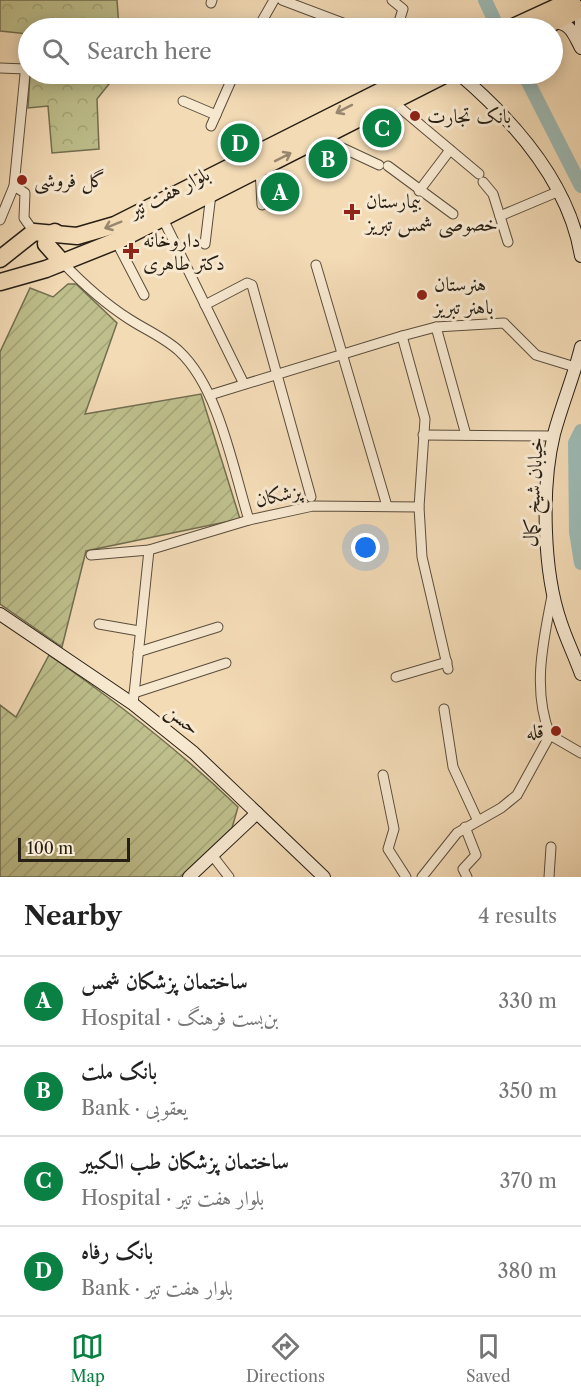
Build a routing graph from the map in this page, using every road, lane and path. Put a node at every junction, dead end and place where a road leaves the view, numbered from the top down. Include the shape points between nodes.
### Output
1 (274, 0) edge
2 (282, 0) edge
3 (392, 0) edge
4 (572, 0) edge
5 (581, 9) edge
6 (545, 16) edge
7 (581, 16) edge
8 (264, 18) edge
9 (330, 18) edge
10 (400, 18) edge
11 (563, 23) edge
12 (581, 48) edge
13 (0, 68) edge
14 (18, 69) edge
15 (24, 84) edge
16 (230, 84) edge
17 (395, 84) edge
18 (426, 84) edge
19 (470, 84) edge
20 (183, 101) dead end
21 (392, 101) junction
22 (216, 115) junction
23 (211, 126) dead end
24 (321, 138) junction
25 (450, 150) junction
26 (260, 169) junction
27 (14, 186) junction
28 (419, 190) junction
29 (557, 192) junction
30 (211, 194) junction
31 (262, 205) dead end
32 (453, 214) dead end
33 (500, 216) junction
34 (163, 219) junction
35 (0, 220) edge
36 (34, 232) junction
37 (55, 232) junction
38 (116, 241) junction
39 (508, 242) dead end
40 (205, 244) dead end
41 (581, 256) edge
42 (0, 259) edge
43 (62, 262) junction
44 (316, 265) dead end
45 (0, 282) edge
46 (144, 295) dead end
47 (205, 305) junction
48 (436, 327) junction
49 (402, 336) junction
50 (581, 346) edge
51 (340, 354) junction
52 (575, 367) junction
53 (275, 375) junction
54 (244, 384) junction
55 (210, 395) junction
56 (423, 435) junction
57 (466, 435) junction
58 (554, 436) junction
59 (311, 497) dead end
60 (387, 506) junction
61 (419, 507) junction
62 (249, 520) junction
63 (149, 550) junction
64 (91, 555) dead end
65 (553, 591) junction
66 (0, 614) edge
67 (99, 624) dead end
68 (218, 627) dead end
69 (139, 631) junction
70 (138, 652) junction
71 (226, 663) dead end
72 (581, 674) edge
73 (396, 677) dead end
74 (133, 698) junction
75 (444, 710) dead end
76 (550, 735) junction
77 (581, 753) edge
78 (383, 775) dead end
79 (257, 813) junction
80 (477, 819) junction
81 (465, 827) junction
82 (551, 847) dead end
83 (212, 855) junction
84 (194, 875) edge
85 (316, 875) edge
86 (229, 877) edge
87 (406, 877) edge
88 (422, 877) edge
89 (467, 877) edge
90 (549, 877) edge

1 - 8 street
2 - 9 street
3 - 10 street via 403,9
4 - 6 highway
5 - 6 highway
7 - 12 street
11 - 12 street via 570,27
13 - 14 street
15 - 27 street
16 - 22 street
17 -> 37 highway, بلوار هفت تیر via 115,225 77,236
18 - 21 highway, بلوار هفت تیر
19 - 29 street via 525,141
20 - 22 street
21 - 24 highway, بلوار هفت تیر
21 - 25 street
22 - 23 street
26 -> 24 highway, بلوار هفت تیر
24 - 28 street via 384,166
25 - 28 street
25 - 33 street via 481,178 493,194
26 - 30 highway, بلوار هفت تیر
26 - 31 street
27 - 35 street
27 - 36 street via 25,193 24,218
28 - 32 street
29 - 33 street
29 - 41 street
30 - 34 highway, بلوار هفت تیر
30 - 40 street
33 - 39 street
34 - 38 highway, بلوار هفت تیر
34 - 47 street
36 - 37 highway, بلوار هفت تیر
36 - 42 highway
37 - 43 highway via 47,236 46,244
38 - 43 highway, بلوار هفت تیر
38 - 46 street
43 - 45 highway, بلوار هفت تیر
43 - 55 street via 94,294 180,352
44 - 51 street
47 - 53 street via 250,283
47 - 54 street
48 - 49 street
48 - 52 street via 504,323 536,356
48 - 57 street
49 - 51 street
49 - 56 street via 425,419
50 - 52 street, خیابان شیخ کمال
51 - 53 street
51 - 60 street
52 - 58 street, خیابان شیخ کمال
53 - 54 street
53 - 59 street
54 - 55 street
55 - 62 street
56 - 57 street
56 - 61 street
57 - 58 street
58 - 65 street, خیابان شیخ کمال via 547,546
60 - 61 street, پزشکان
60 - 62 street, پزشکان via 313,506
61 - 73 street via 422,557 448,666
62 - 63 street, پزشکان
63 - 64 street, پزشکان
63 - 69 street
65 - 72 street, خیابان شیخ کمال
65 - 76 street via 540,674 544,718
66 - 74 street, حسن
67 - 69 street
68 - 70 street
69 - 70 street
70 - 74 street
71 - 74 street
74 - 79 street, حسن
75 - 80 street via 453,767
76 - 77 street
76 - 80 street via 517,795
78 - 87 street via 394,829 388,849
79 - 83 street
79 - 85 street, حسن
80 - 81 street
81 - 88 street
81 - 89 street via 476,855 463,869
82 - 90 street
83 - 84 street
83 - 86 street

